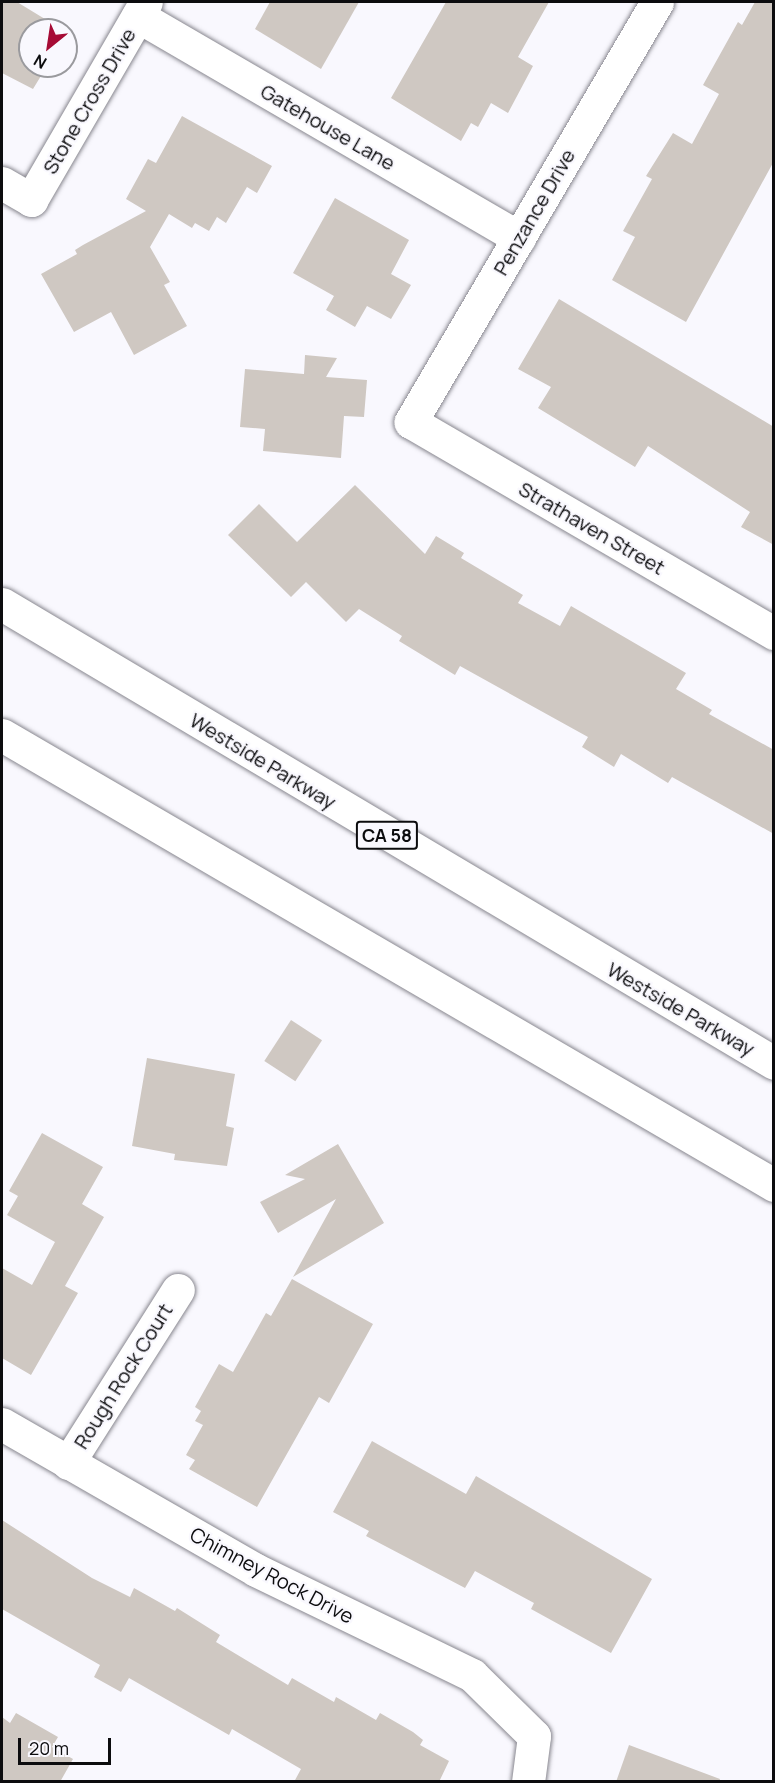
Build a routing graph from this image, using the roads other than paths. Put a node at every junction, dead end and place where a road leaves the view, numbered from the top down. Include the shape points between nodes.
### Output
1 (657, 2) edge
2 (142, 9) edge
3 (2, 183) edge
4 (519, 238) junction
5 (411, 422) joint
6 (2, 604) edge
7 (774, 633) edge
8 (2, 735) edge
9 (774, 1063) edge
10 (774, 1185) edge
11 (178, 1290) dead end
12 (2, 1424) edge
13 (68, 1463) junction
14 (528, 1782) edge

1 - 4 main road, Penzance Drive
2 - 3 main road, Stone Cross Drive via 31,200
2 - 4 main road, Gatehouse Lane
4 - 5 main road, Penzance Drive
5 - 7 main road, Strathaven Street
6 - 9 main road, Westside Parkway / CA 58
8 - 10 main road
11 - 13 main road, Rough Rock Court
12 - 13 main road, Chimney Rock Drive
13 - 14 main road, Chimney Rock Drive via 256,1570 472,1676 534,1736

